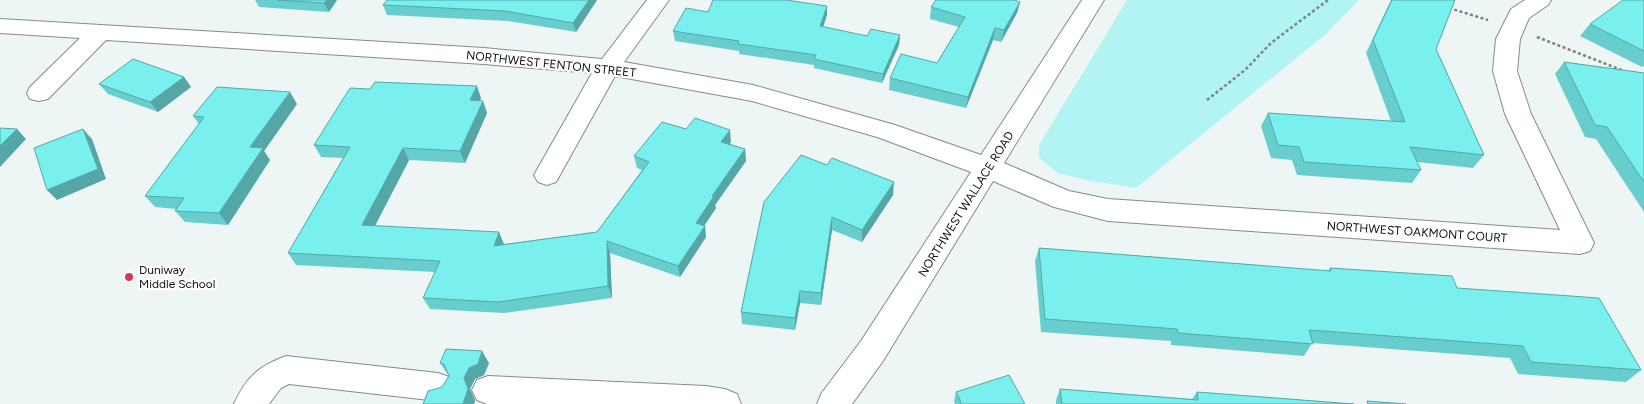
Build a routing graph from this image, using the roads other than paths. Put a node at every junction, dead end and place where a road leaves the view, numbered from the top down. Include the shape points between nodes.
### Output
1 (658, 0) edge
2 (1093, 0) edge
3 (1540, 0) edge
4 (0, 26) edge
5 (100, 32) junction
6 (608, 68) junction
7 (39, 93) dead end
8 (989, 168) junction
9 (547, 175) dead end
10 (438, 387) edge
11 (488, 390) dead end
12 (250, 404) edge
13 (725, 404) edge
14 (834, 404) edge

1 - 6 street
2 - 8 street, NORTHWEST WALLACE ROAD
3 - 8 street, NORTHWEST OAKMONT COURT via 1520,14 1508,39 1505,71 1518,114 1580,243 1108,210 1064,200
4 - 5 street, NORTHWEST FENTON STREET
5 - 6 street, NORTHWEST FENTON STREET via 484,56
5 - 7 street
6 - 8 street, NORTHWEST FENTON STREET via 753,93 886,131
6 - 9 street
8 - 14 street, NORTHWEST WALLACE ROAD via 872,351
10 - 12 street via 286,370 270,378
11 - 13 street

